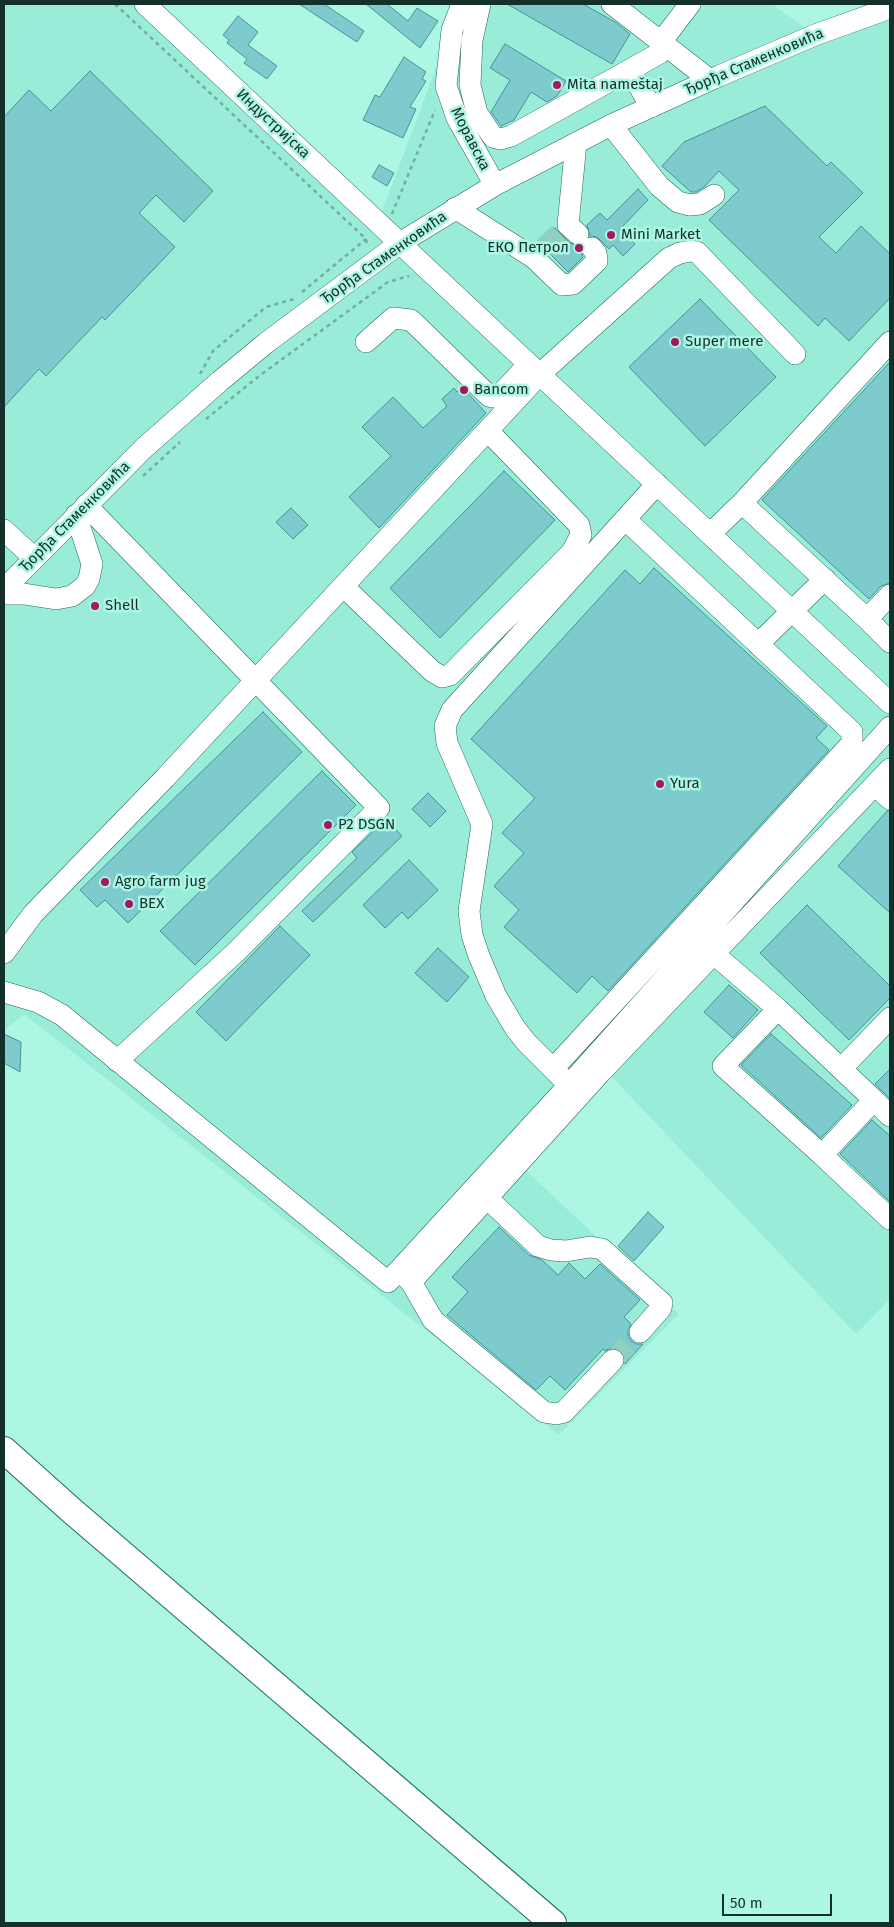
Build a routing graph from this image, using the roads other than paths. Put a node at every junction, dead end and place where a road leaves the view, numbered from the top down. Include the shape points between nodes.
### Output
1 (145, 4) edge
2 (462, 4) edge
3 (480, 4) edge
4 (612, 4) edge
5 (690, 4) edge
6 (890, 8) edge
7 (660, 47) junction
8 (630, 70) junction
9 (710, 80) junction
10 (651, 107) junction
11 (611, 125) junction
12 (576, 143) junction
13 (495, 185) junction
14 (714, 194) dead end
15 (455, 208) junction
16 (393, 236) junction
17 (366, 342) dead end
18 (890, 342) edge
19 (795, 354) dead end
20 (534, 369) junction
21 (488, 431) junction
22 (657, 484) junction
23 (742, 503) junction
24 (81, 510) junction
25 (625, 519) junction
26 (710, 534) junction
27 (5, 535) edge
28 (34, 558) junction
29 (824, 580) junction
30 (343, 586) junction
31 (4, 590) edge
32 (4, 594) edge
33 (890, 595) edge
34 (792, 611) junction
35 (867, 619) junction
36 (890, 642) edge
37 (758, 644) junction
38 (255, 680) junction
39 (890, 703) edge
40 (890, 727) edge
41 (890, 769) edge
42 (883, 792) edge
43 (4, 952) edge
44 (714, 954) junction
45 (4, 992) edge
46 (778, 1009) junction
47 (890, 1018) edge
48 (117, 1061) junction
49 (552, 1069) junction
50 (841, 1069) junction
51 (569, 1085) junction
52 (874, 1100) junction
53 (890, 1116) edge
54 (822, 1155) junction
55 (487, 1198) junction
56 (890, 1219) edge
57 (400, 1278) junction
58 (640, 1332) tunnel mouth
59 (614, 1360) tunnel mouth
60 (4, 1450) edge
61 (553, 1923) edge

1 - 16 street, Индустријска
2 - 13 street, Моравска via 452,30 446,86 457,118
3 - 8 street via 472,40 470,85 477,113 493,137 511,136
4 - 7 street
5 - 7 street
6 - 9 street, Ђорђа Стаменковића via 815,35
7 - 8 street
7 - 9 street
8 - 10 street
9 - 10 street, Ђорђа Стаменковића
10 - 11 street, Ђорђа Стаменковића
11 - 12 street, Ђорђа Стаменковића
11 - 14 street via 659,186 678,202 700,204
12 - 13 street, Ђорђа Стаменковића
12 - 15 street via 575,235 596,253 597,260 570,285 562,285 539,253
13 - 15 street, Ђорђа Стаменковића
15 - 16 street, Ђорђа Стаменковића
16 - 20 street, Индустријска
16 - 24 street, Ђорђа Стаменковића via 370,267 220,381 144,448
17 - 20 street via 393,318 411,320 493,397
18 - 23 street
19 - 20 street via 697,252 691,251 669,258
20 - 21 street
20 - 22 street, Индустријска
21 - 30 street
21 - 30 street via 579,525 581,535 572,552 450,675 442,677
22 - 25 street
22 - 26 street, Индустријска
23 - 26 street
23 - 29 street
24 - 28 street, Ђорђа Стаменковића
24 - 32 street via 92,564 85,586 72,596 56,599
24 - 38 street
25 - 37 street
25 - 49 street via 452,710 445,726 447,743 482,824 469,912 472,936 505,1012 526,1042
26 - 34 street, Индустријска
27 - 28 street
28 - 31 street, Ђорђа Стаменковића
29 - 34 street
29 - 35 street
30 - 38 street
33 - 35 street
34 - 37 street
34 - 39 street, Индустријска
35 - 36 street
37 - 49 street via 852,732 852,744
38 - 43 street via 32,914
38 - 48 street via 379,808 236,952
40 - 51 street
41 - 42 street
42 - 44 street
44 - 46 street
44 - 55 street
45 - 48 street via 51,1008
46 - 50 street
46 - 54 street via 724,1066
47 - 50 street
48 - 57 street
49 - 51 street
50 - 52 street
51 - 57 street
52 - 53 street
52 - 54 street
54 - 56 street
55 - 57 street
55 - 58 street via 538,1246 566,1251 602,1248 662,1303
57 - 59 street via 433,1320 544,1412 564,1412
60 - 61 main road

